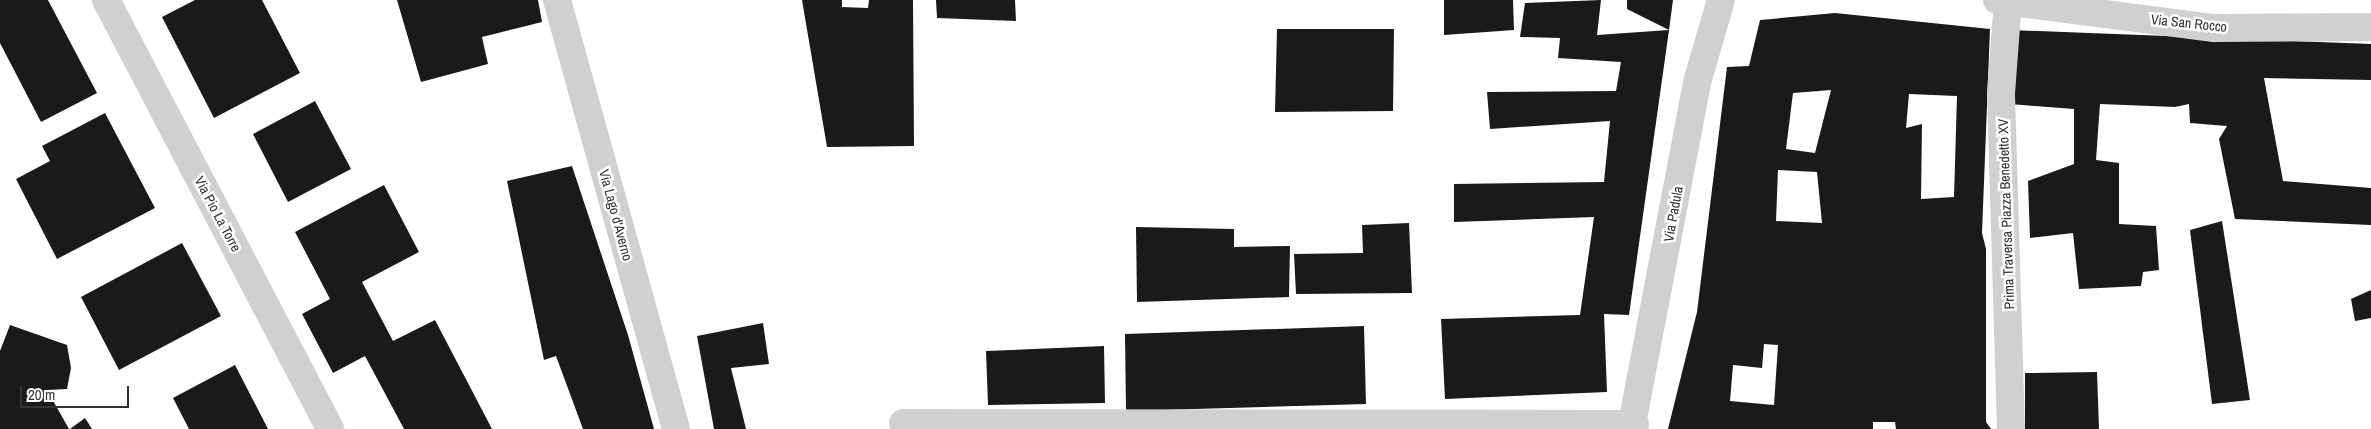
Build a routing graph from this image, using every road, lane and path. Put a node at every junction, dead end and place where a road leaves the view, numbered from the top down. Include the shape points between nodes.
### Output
1 (106, 0) edge
2 (557, 0) edge
3 (1721, 0) edge
4 (1997, 0) edge
5 (2008, 0) edge
6 (2371, 27) edge
7 (903, 423) dead end
8 (1633, 426) edge
9 (330, 429) edge
10 (676, 429) edge
11 (2010, 429) edge

1 - 9 street, Via Pio La Torre
2 - 10 street, Via Lago d'Averno
3 - 8 street, Via Padula via 1698,80
4 - 5 street, Via San Rocco
5 - 6 street, Via San Rocco via 2214,28
5 - 11 street, Prima Traversa Piazza Benedetto XV via 2001,94
7 - 8 street

